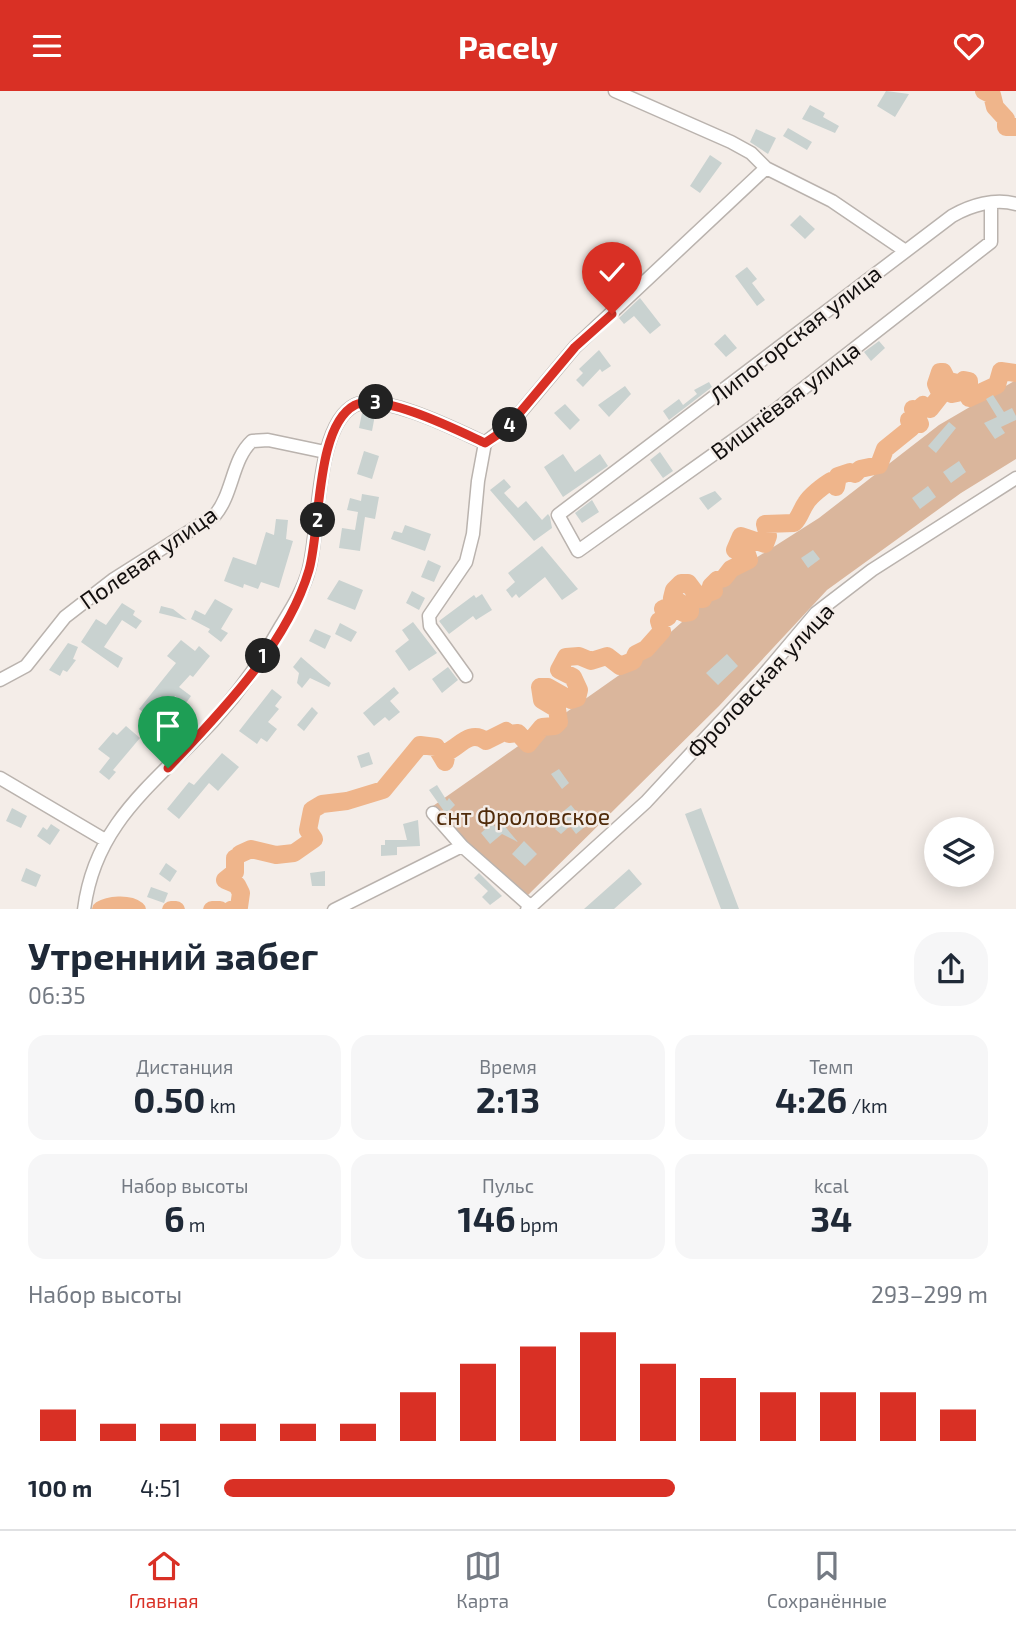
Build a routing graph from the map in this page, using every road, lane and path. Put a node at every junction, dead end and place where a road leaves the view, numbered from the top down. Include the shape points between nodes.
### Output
1 (615, 91) edge
2 (766, 168) junction
3 (991, 204) junction
4 (1016, 204) edge
5 (904, 250) junction
6 (485, 443) junction
7 (324, 452) junction
8 (1016, 478) edge
9 (558, 515) joint
10 (466, 676) dead end
11 (0, 680) edge
12 (0, 778) edge
13 (433, 813) dead end
14 (104, 840) junction
15 (462, 846) junction
16 (528, 908) edge
17 (84, 909) edge
18 (334, 909) edge

1 - 2 street, Липогорская улица via 731,142
2 - 5 street, Липогорская улица via 832,201
2 - 6 street via 575,347 514,420
3 - 4 street
3 - 5 street via 965,208
3 - 9 street, Вишнёвая улица via 991,242 776,409 578,551
5 - 9 street, Липогорская улица
6 - 7 street via 426,418 364,402 344,415
6 - 10 street via 466,562 429,616 430,626
7 - 11 street, Полевая улица via 268,440 251,441 215,515 114,579 65,617 26,666
7 - 14 street via 309,570 291,609 245,683 124,812
8 - 16 street, Фроловская улица via 872,570 816,613 646,802
12 - 14 street
13 - 15 street
14 - 17 street
15 - 16 street
15 - 18 street

